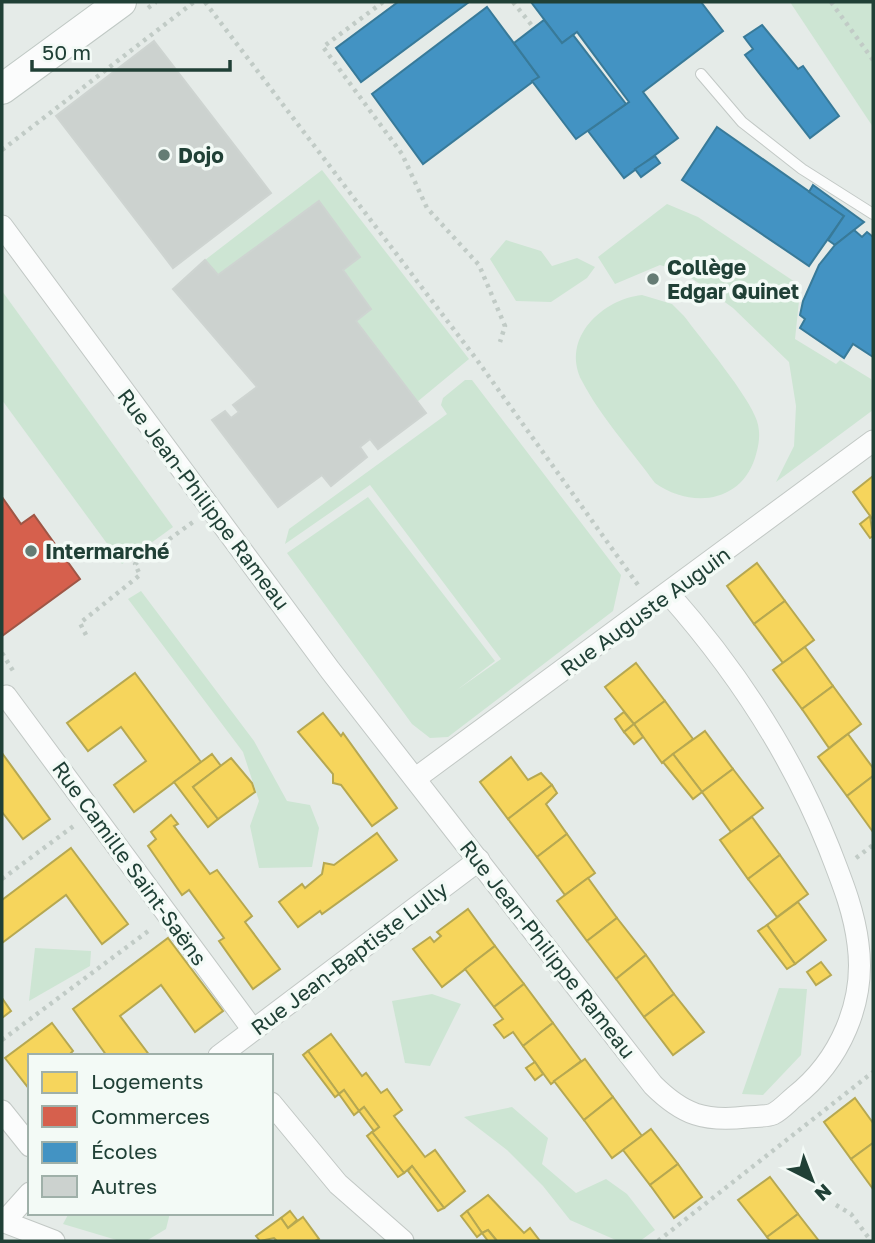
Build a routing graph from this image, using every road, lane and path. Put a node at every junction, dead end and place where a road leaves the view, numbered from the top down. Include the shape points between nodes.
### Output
1 (121, 2) edge
2 (194, 2) edge
3 (205, 2) edge
4 (383, 2) edge
5 (513, 2) edge
6 (831, 2) edge
7 (534, 28) dead end
8 (873, 60) edge
9 (701, 74) dead end
10 (2, 89) edge
11 (2, 150) edge
12 (873, 214) edge
13 (2, 226) edge
14 (500, 342) dead end
15 (873, 441) edge
16 (210, 509) junction
17 (661, 600) junction
18 (86, 635) dead end
19 (2, 653) edge
20 (10, 693) edge
21 (416, 778) junction
22 (92, 812) junction
23 (479, 860) junction
24 (2, 879) edge
25 (169, 916) junction
26 (253, 1030) junction
27 (2, 1040) edge
28 (227, 1053) edge
29 (873, 1072) edge
30 (273, 1104) edge
31 (2, 1111) edge
32 (28, 1144) edge
33 (28, 1195) edge
34 (836, 1205) dead end
35 (3, 1222) edge
36 (46, 1240) edge
37 (403, 1241) edge
38 (658, 1241) edge
39 (871, 1241) edge

1 - 10 street
2 - 11 path
3 - 17 path
4 - 14 path via 323,47 402,154 427,208 479,265 505,326
5 - 7 path
6 - 8 path
9 - 12 lane via 742,122 802,169
13 - 16 street, Rue Jean-Philippe Rameau
15 - 17 street, Rue Auguste Auguin
16 - 18 path via 135,564 140,575 80,623
16 - 21 street, Rue Jean-Philippe Rameau
17 - 21 street, Rue Auguste Auguin
17 - 23 street, Rue Jean-Philippe Rameau via 704,634 763,713 807,796 851,906 861,969 855,1010 816,1080 772,1114 700,1118 669,1101
19 - 20 path
20 - 22 street, Rue Camille Saint-Saëns
21 - 23 street, Rue Jean-Philippe Rameau
22 - 24 path
22 - 25 street, Rue Camille Saint-Saëns
23 - 26 street, Rue Jean-Baptiste Lully
25 - 26 street, Rue Camille Saint-Saëns
25 - 27 path
26 - 28 street, Rue Jean-Baptiste Lully
29 - 38 path
30 - 37 street via 338,1184
31 - 32 street
33 - 35 street
34 - 39 path via 851,1214
35 - 36 street

